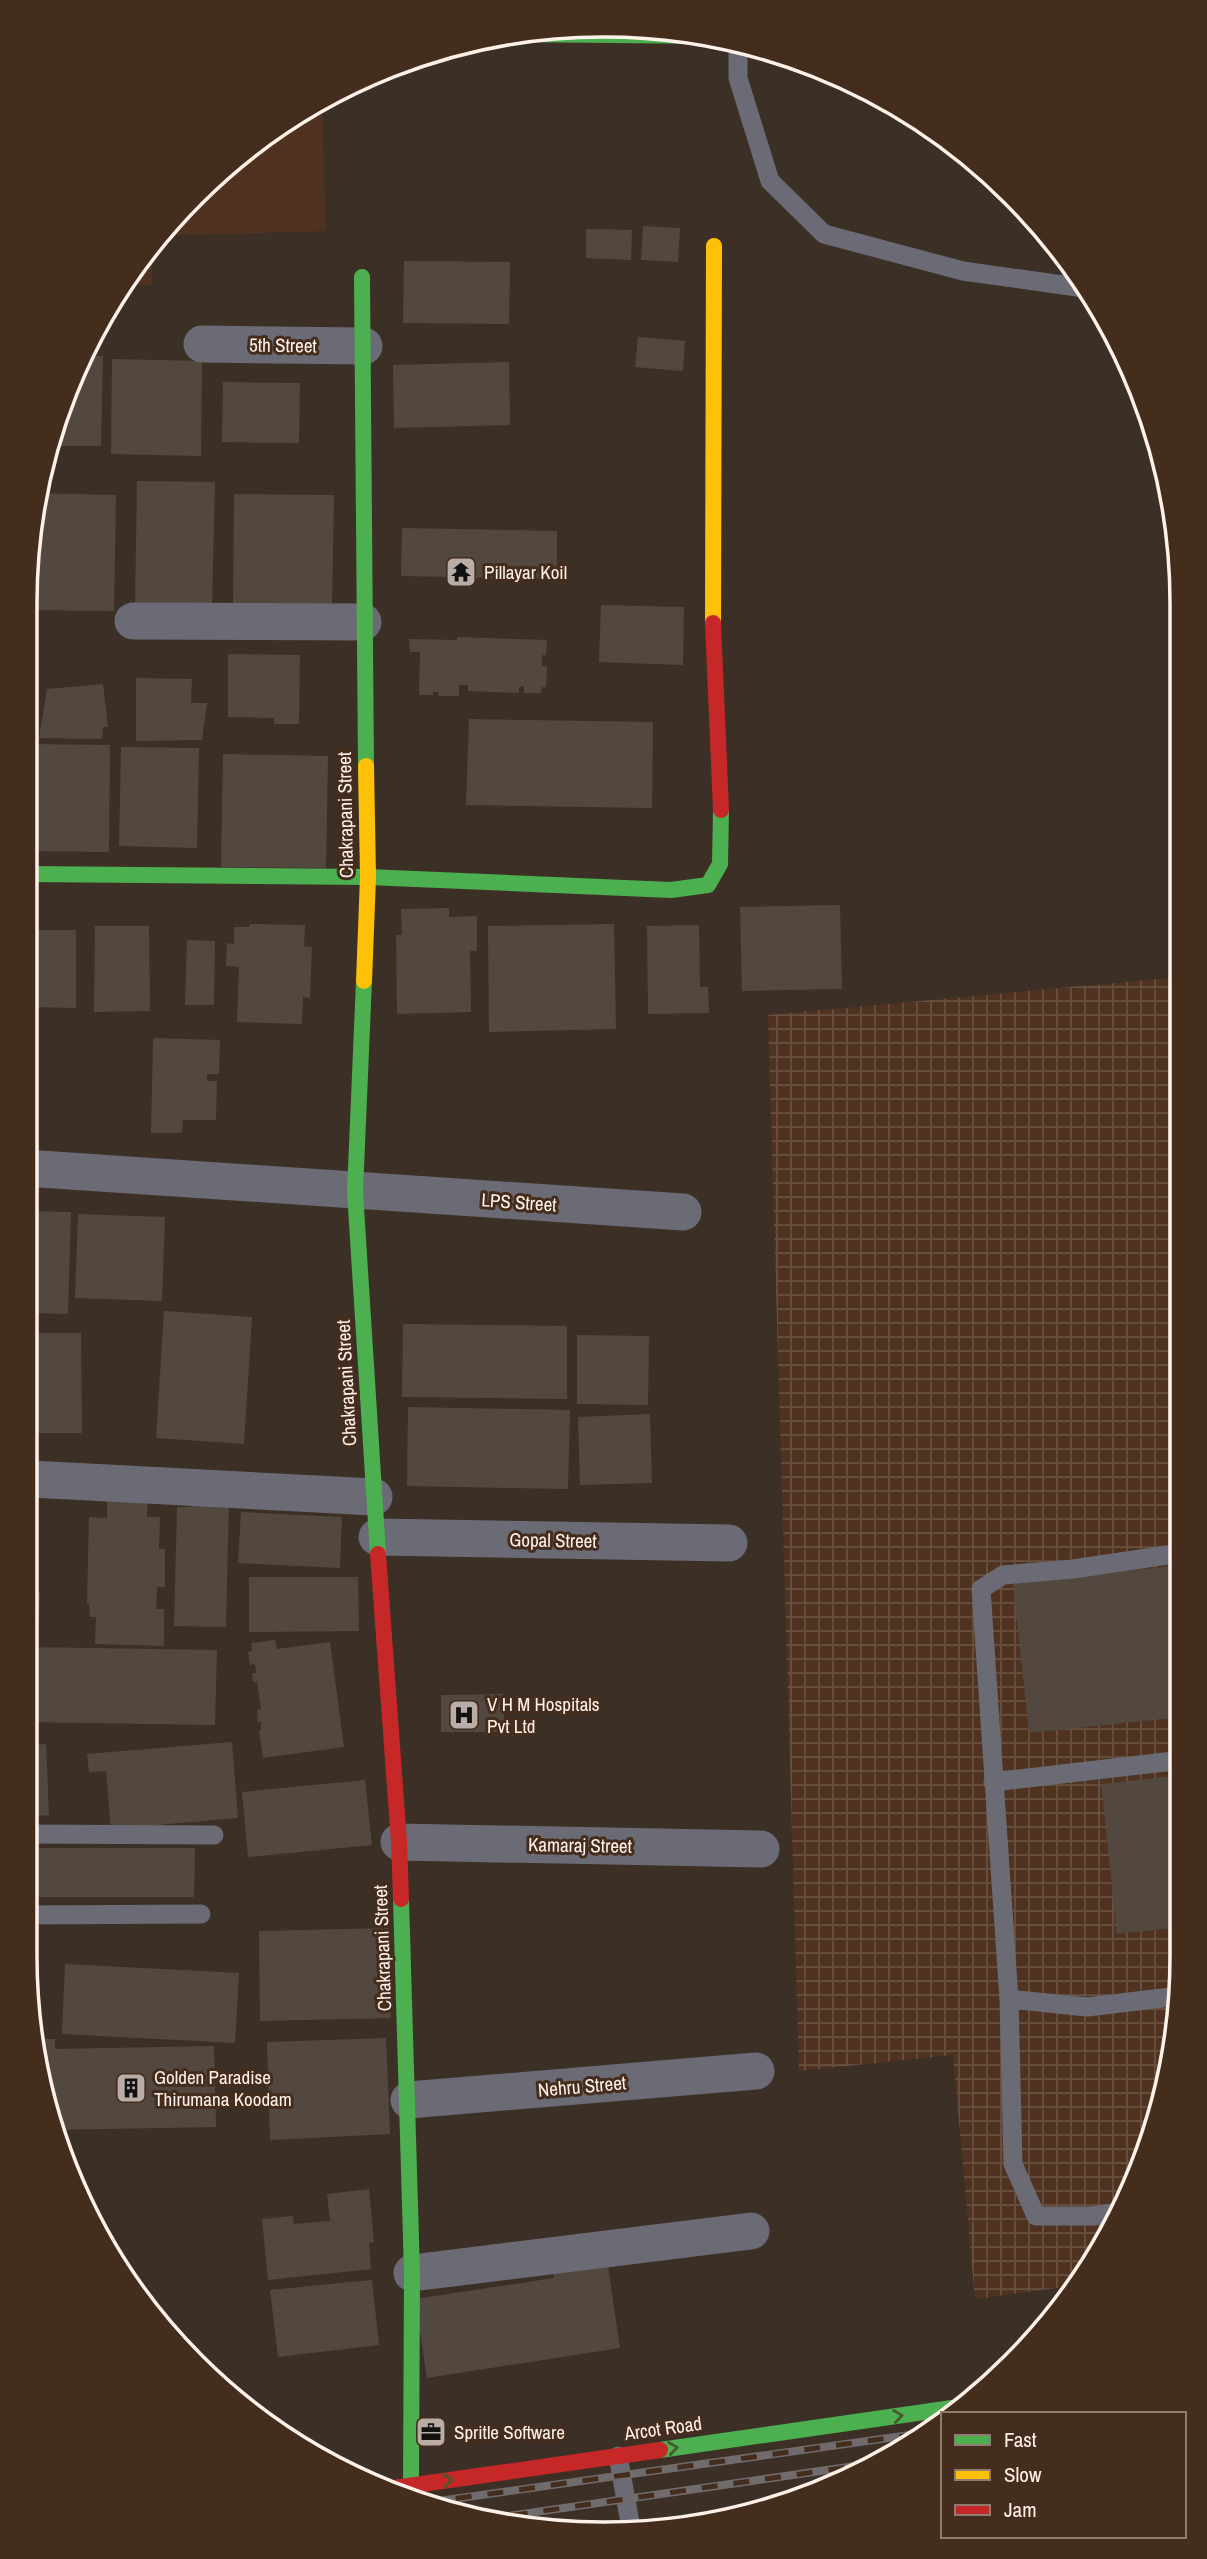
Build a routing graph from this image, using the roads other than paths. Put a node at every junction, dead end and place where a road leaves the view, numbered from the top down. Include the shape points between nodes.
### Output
1 (738, 53) edge
2 (715, 246) dead end
3 (362, 277) dead end
4 (1073, 286) edge
5 (202, 344) dead end
6 (364, 346) junction
7 (134, 621) dead end
8 (363, 622) junction
9 (37, 874) edge
10 (368, 877) junction
11 (37, 1169) edge
12 (355, 1192) junction
13 (683, 1212) dead end
14 (37, 1479) edge
15 (374, 1497) junction
16 (377, 1537) junction
17 (729, 1543) dead end
18 (1170, 1555) edge
19 (1170, 1761) edge
20 (993, 1782) junction
21 (37, 1835) edge
22 (214, 1835) dead end
23 (399, 1842) junction
24 (761, 1849) dead end
25 (201, 1914) dead end
26 (37, 1916) edge
27 (1169, 1997) edge
28 (1009, 1999) junction
29 (756, 2071) dead end
30 (409, 2100) junction
31 (1108, 2214) edge
32 (751, 2231) dead end
33 (412, 2273) junction
34 (943, 2409) edge
35 (618, 2456) junction
36 (411, 2485) junction
37 (405, 2486) edge
38 (630, 2521) edge

1 - 4 lane via 738,78 770,181 824,234 963,271
2 - 10 street via 713,651 720,864 708,885 671,890
3 - 6 street, Chakrapani Street
5 - 6 street, 5th Street
6 - 8 street, Chakrapani Street
7 - 8 street
8 - 10 street, Chakrapani Street
9 - 10 street
10 - 12 street, Chakrapani Street
11 - 12 street, LPS Street
12 - 13 street, LPS Street
12 - 15 street, Chakrapani Street
14 - 15 street
15 - 16 street, Chakrapani Street
16 - 17 street, Gopal Street
16 - 23 street, Chakrapani Street
18 - 20 lane via 1003,1575 981,1589
19 - 20 lane
20 - 28 lane
21 - 22 lane
23 - 24 street, Kamaraj Street
23 - 30 street, Chakrapani Street
25 - 26 lane
27 - 28 lane via 1087,2007
28 - 31 lane via 1013,2164 1036,2216
29 - 30 street, Nehru Street
30 - 33 street, Chakrapani Street
32 - 33 street
33 - 36 street, Chakrapani Street
35 -> 34 street, Arcot Road
36 -> 35 street, Arcot Road
35 - 38 lane
36 - 37 street, Arcot Road

